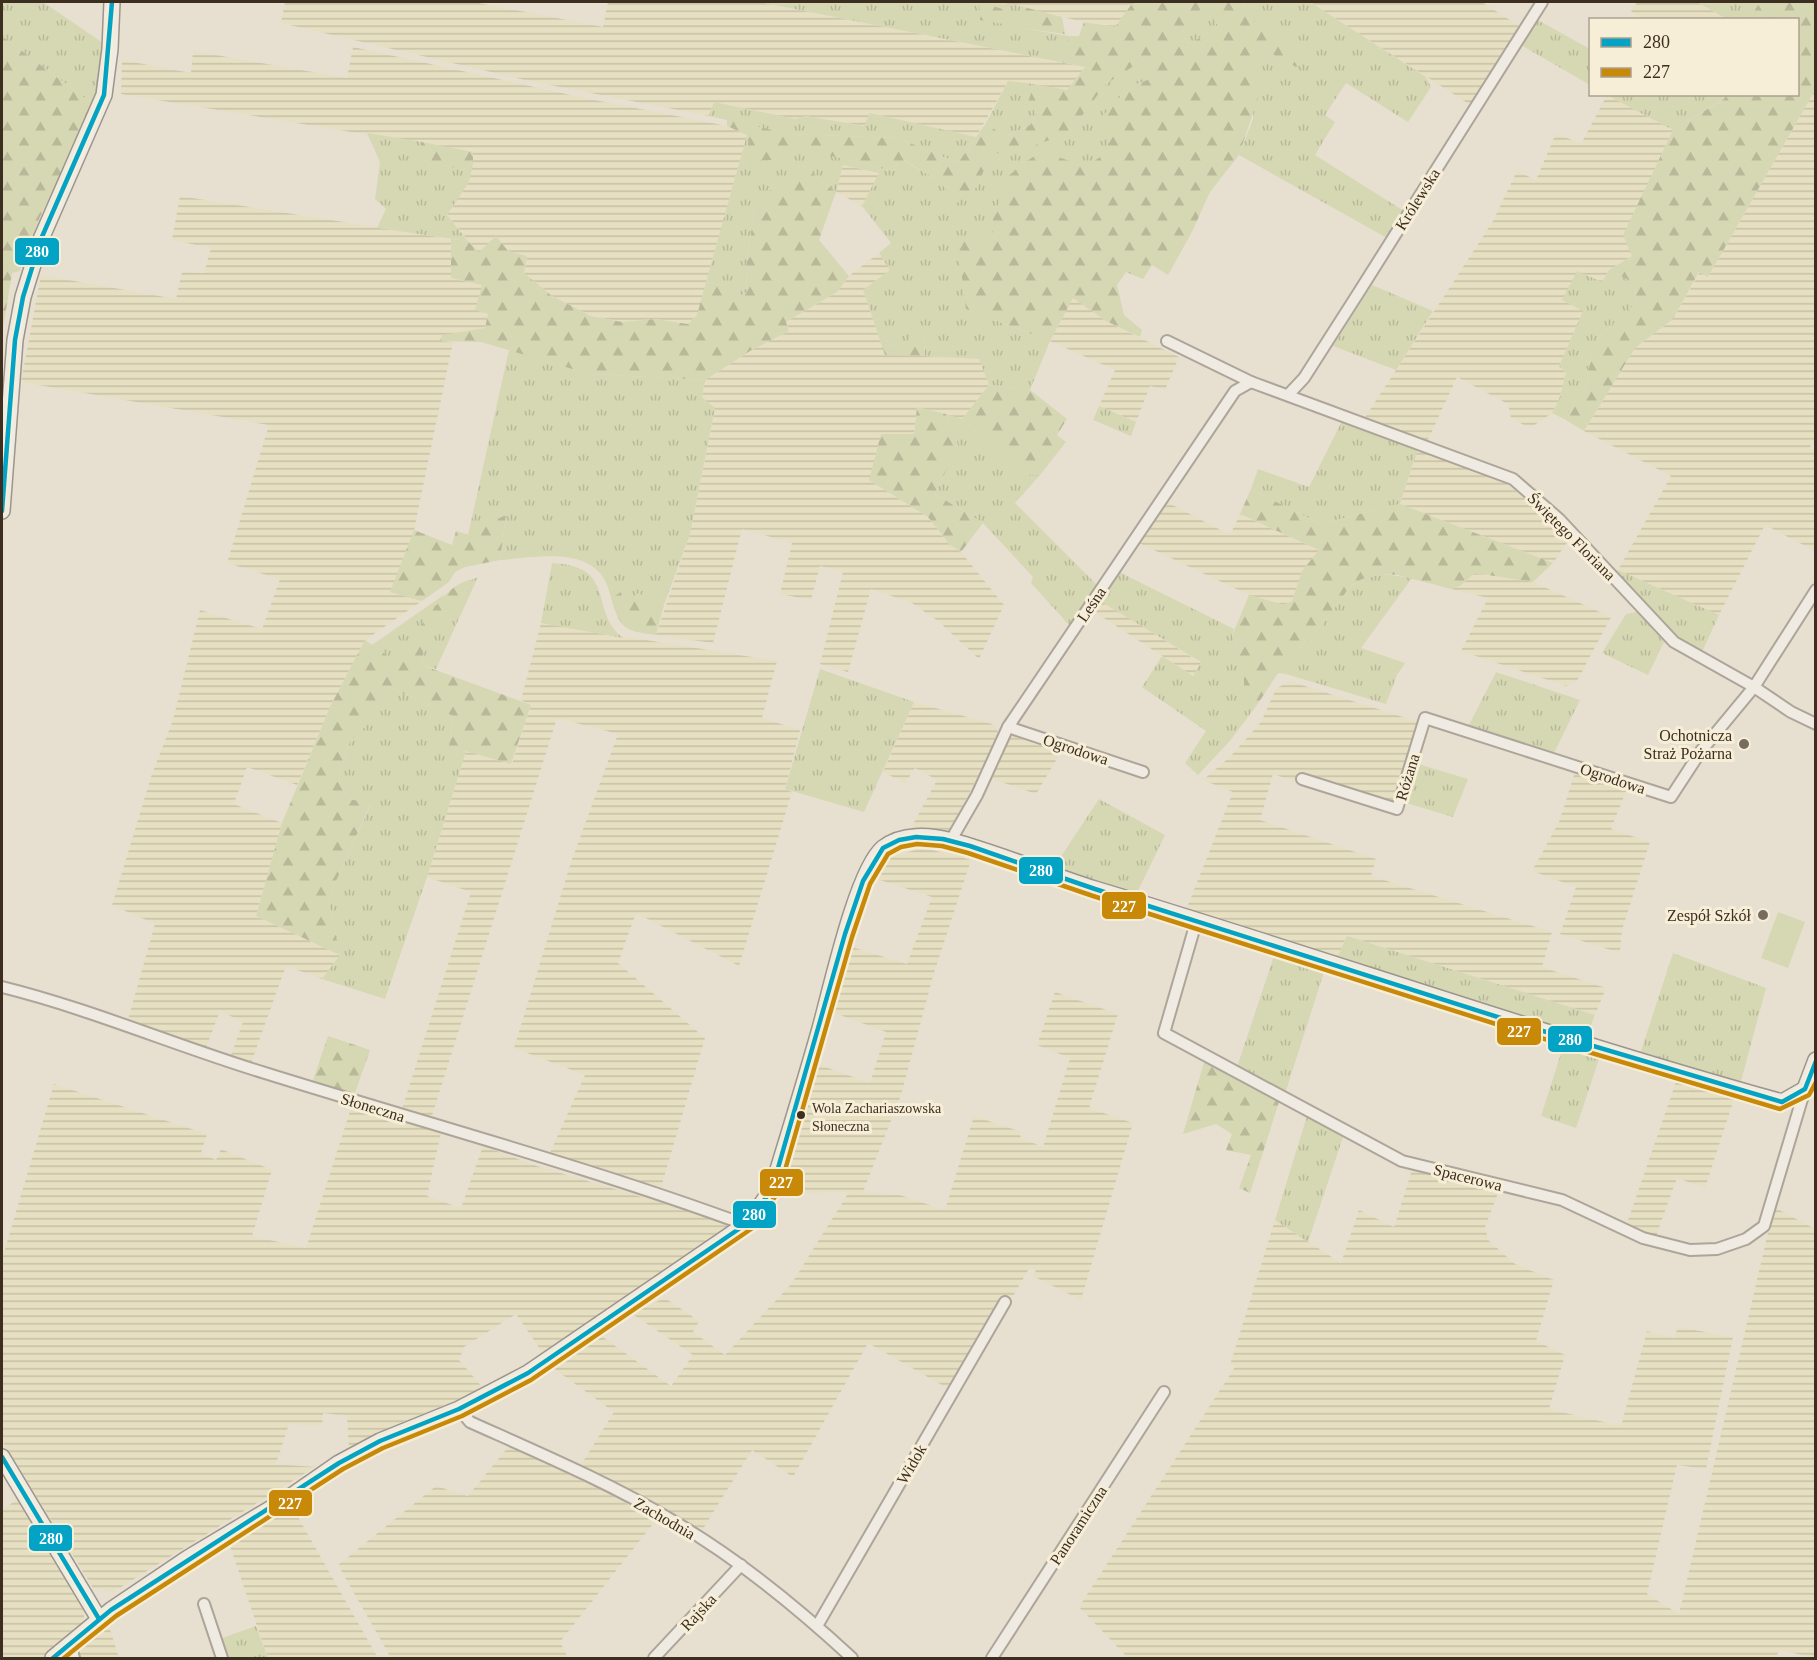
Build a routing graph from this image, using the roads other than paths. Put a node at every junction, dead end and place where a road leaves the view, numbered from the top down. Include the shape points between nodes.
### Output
1 (112, 2) edge
2 (1542, 2) edge
3 (1167, 341) dead end
4 (1251, 382) junction
5 (1289, 394) junction
6 (2, 511) edge
7 (1815, 590) edge
8 (1754, 687) junction
9 (1425, 718) joint
10 (1815, 724) edge
11 (1008, 727) junction
12 (1143, 772) dead end
13 (1302, 779) dead end
14 (951, 840) junction
15 (1197, 919) junction
16 (2, 987) edge
17 (1815, 1060) edge
18 (1805, 1089) junction
19 (746, 1225) junction
20 (1005, 1302) dead end
21 (1164, 1392) dead end
22 (459, 1409) junction
23 (2, 1457) edge
24 (741, 1565) junction
25 (204, 1604) dead end
26 (99, 1619) junction
27 (817, 1626) junction
28 (72, 1651) edge
29 (53, 1659) edge
30 (222, 1659) edge
31 (654, 1659) edge
32 (852, 1659) edge
33 (992, 1659) edge

1 - 6 street via 104,95 41,239 23,297 15,340
2 - 5 street, Królewska via 1332,335
3 - 4 street, Świętego Floriana
4 - 5 street, Świętego Floriana
4 - 11 street, Leśna via 1235,391
5 - 8 street, Świętego Floriana via 1513,479 1559,519 1674,642
7 - 8 street
8 - 9 street, Ogrodowa via 1701,751 1671,797
8 - 10 street, Świętego Floriana
9 - 13 street, Różana via 1397,809
11 - 12 street, Ogrodowa
11 - 14 street, Leśna
14 - 15 street
14 - 19 street via 919,836 898,840 886,846 868,870 850,919 772,1189
15 - 18 street via 1678,1073 1782,1102
15 - 18 street, Spacerowa via 1164,1033 1402,1161 1562,1200 1643,1238 1690,1250 1717,1249 1746,1239 1764,1226
16 - 19 street, Słoneczna via 76,1007 253,1070
17 - 18 street
19 - 22 street via 528,1373
20 - 27 street, Widok
21 - 33 street, Panoramiczna
22 - 24 street, Zachodnia via 470,1422 675,1521
22 - 26 street via 380,1441 339,1463
23 - 26 street
24 - 27 street, Zachodnia
24 - 31 street, Rajska
25 - 30 street
26 - 28 street
27 - 32 street, Zachodnia
28 - 29 street

